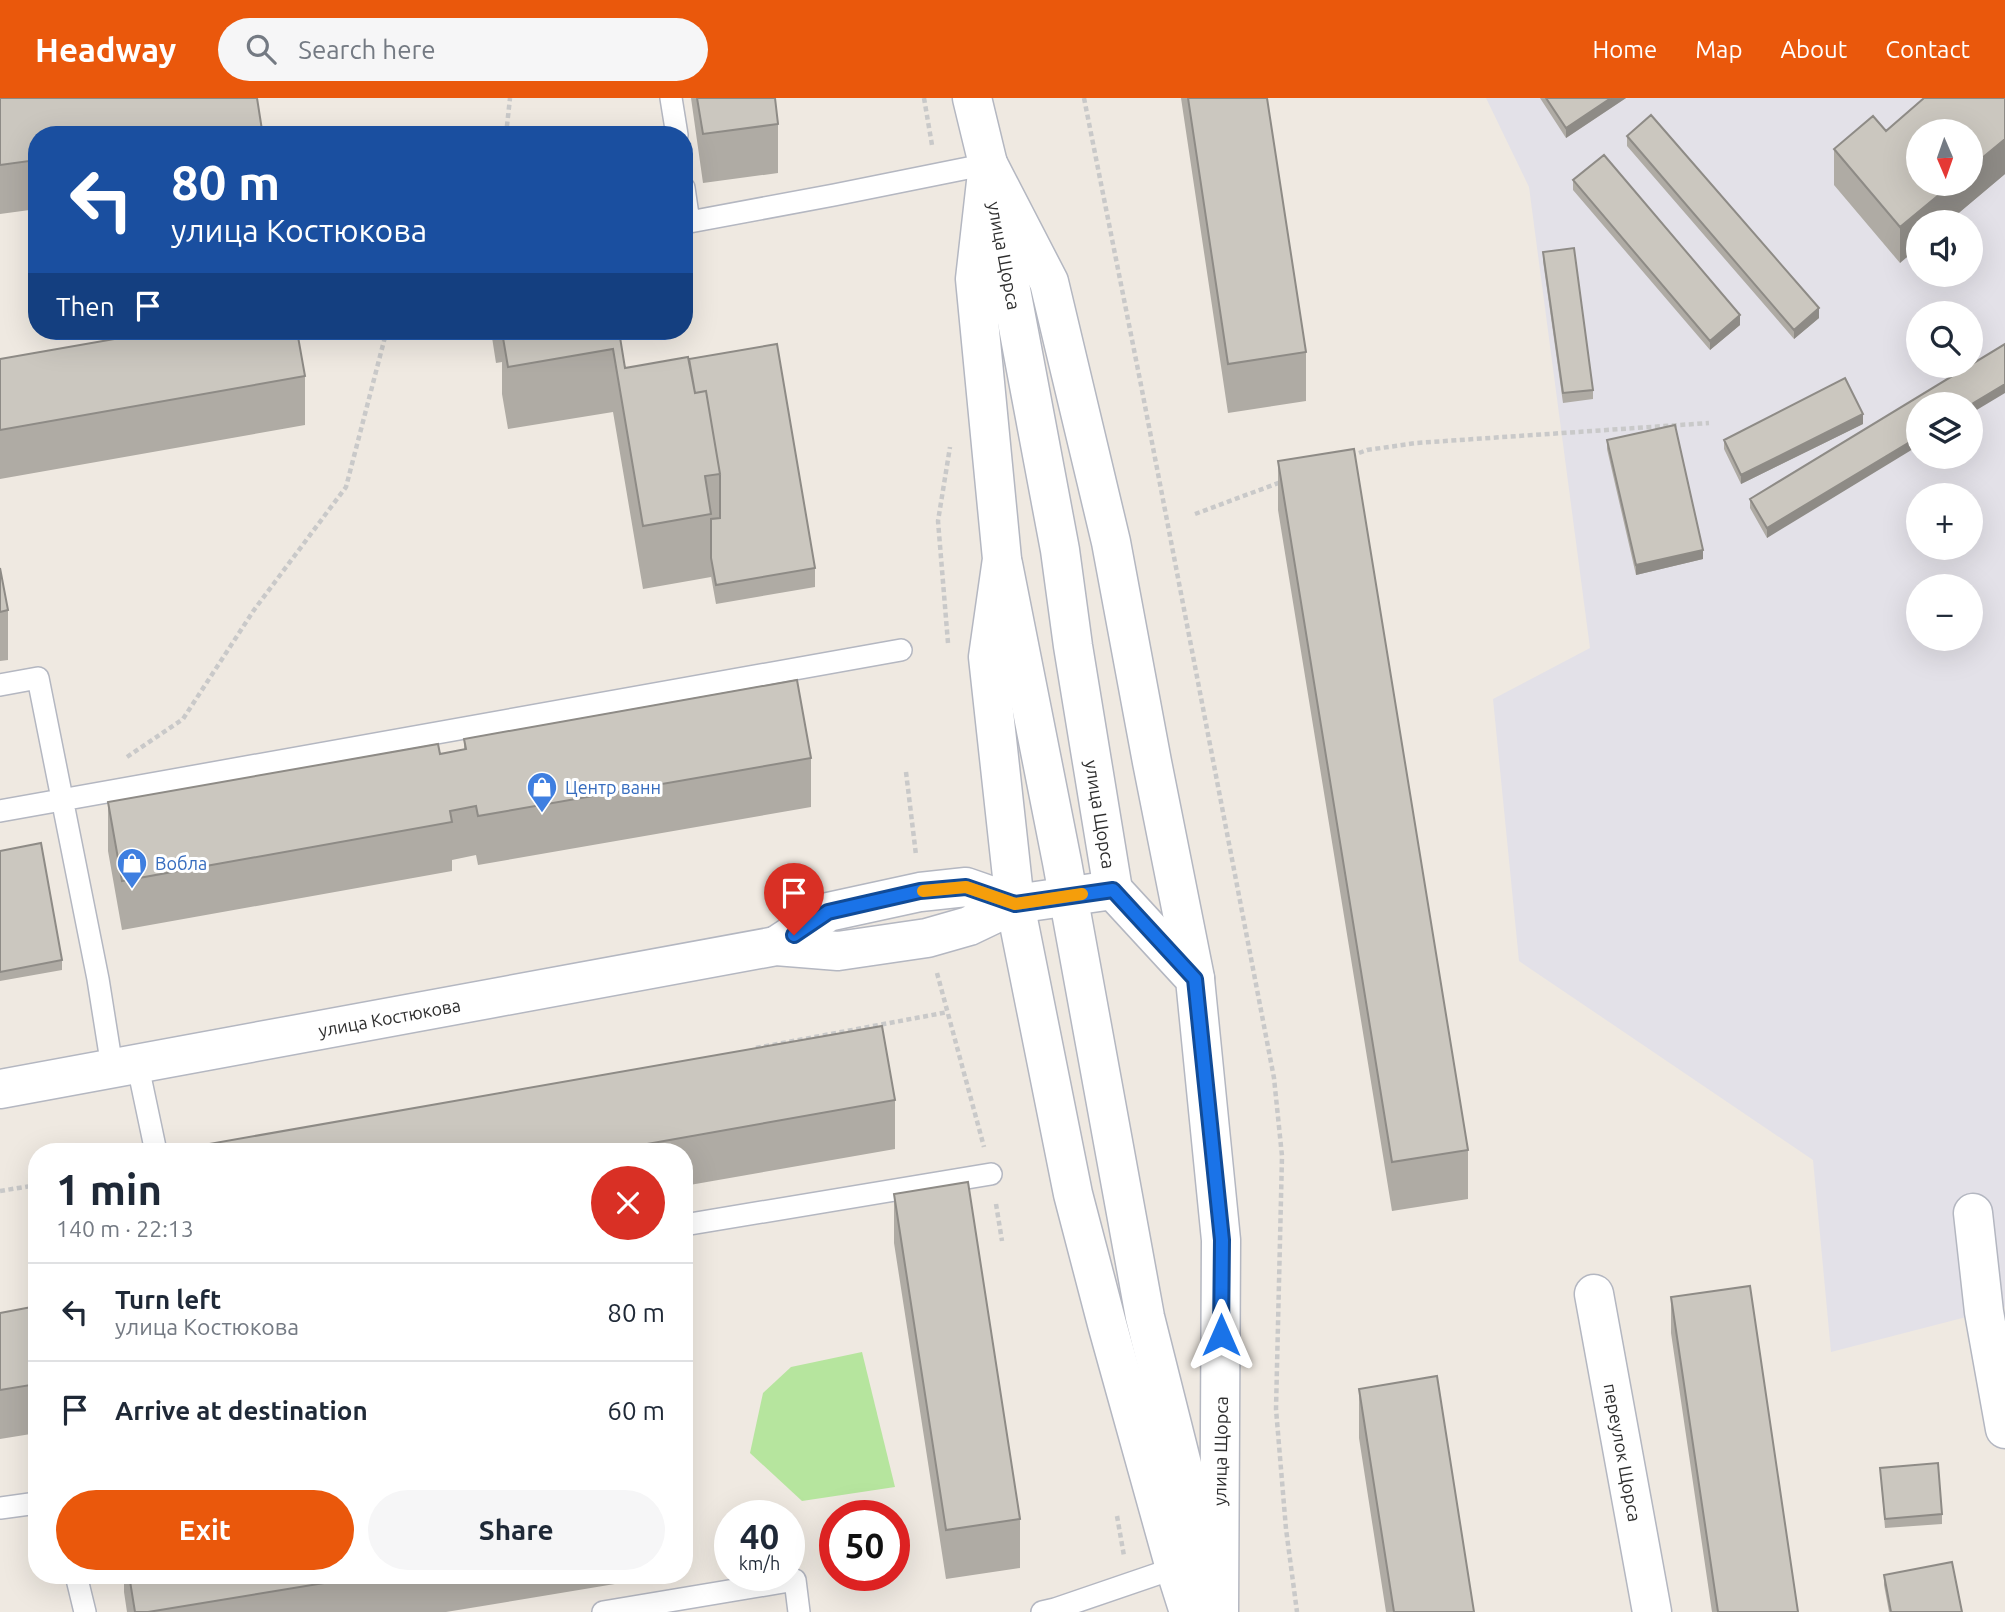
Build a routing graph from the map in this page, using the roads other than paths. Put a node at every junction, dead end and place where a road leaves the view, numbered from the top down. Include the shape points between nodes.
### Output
1 (671, 98) edge
2 (972, 98) edge
3 (676, 126) edge
4 (988, 164) junction
5 (693, 222) edge
6 (1002, 559) junction
7 (901, 650) dead end
8 (0, 685) edge
9 (61, 799) junction
10 (0, 811) edge
11 (1113, 890) junction
12 (1068, 896) junction
13 (1015, 904) junction
14 (1195, 979) junction
15 (125, 1065) junction
16 (0, 1089) edge
17 (153, 1143) edge
18 (991, 1174) road end
19 (1973, 1213) dead end
20 (693, 1224) edge
21 (1594, 1294) dead end
22 (2005, 1429) edge
23 (28, 1504) edge
24 (0, 1508) edge
25 (1175, 1568) junction
26 (78, 1584) edge
27 (1208, 1610) edge
28 (85, 1612) edge
29 (603, 1612) edge
30 (799, 1612) edge
31 (1042, 1612) edge
32 (1652, 1612) edge

1 - 3 lane
2 - 4 main road, улица Щорса
4 - 5 lane
4 - 6 main road, улица Щорса via 975,279
4 - 11 main road, улица Щорса via 1060,550
4 - 14 main road via 1049,282 1111,542
6 - 12 main road, улица Щорса
6 - 13 main road via 988,657
7 - 9 lane
8 - 9 lane via 38,678
9 - 10 lane
9 - 15 lane via 98,979
11 - 12 main road, улица Костюкова
11 - 14 main road, улица Щорса
12 - 13 main road, улица Костюкова
12 - 27 main road, улица Щорса via 1145,1317
13 - 15 main road, улица Костюкова via 970,926 927,938 838,951 776,947
13 - 25 main road via 1073,1194
14 - 27 main road, улица Щорса via 1222,1240
15 - 16 main road, улица Костюкова
15 - 17 lane
18 - 20 lane
19 - 22 main road via 1984,1312
21 - 32 main road, переулок Щорса
23 - 24 lane
25 - 27 main road
25 - 31 lane
26 - 28 lane
29 - 30 lane via 794,1580

